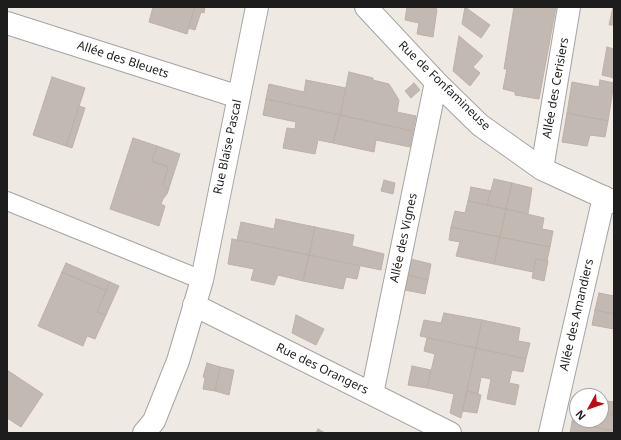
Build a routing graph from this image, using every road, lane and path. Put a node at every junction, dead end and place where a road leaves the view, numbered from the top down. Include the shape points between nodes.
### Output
1 (366, 7) edge
2 (570, 7) edge
3 (260, 9) edge
4 (7, 23) edge
5 (436, 82) junction
6 (239, 96) junction
7 (542, 169) junction
8 (609, 199) edge
9 (7, 201) edge
10 (202, 280) junction
11 (194, 305) junction
12 (372, 394) junction
13 (144, 433) edge
14 (450, 433) edge
15 (550, 433) edge

1 - 5 street, Rue de Fonfamineuse
2 - 7 street, Allée des Cerisiers
3 - 6 street, Rue Blaise Pascal
4 - 6 street, Allée des Bleuets
5 - 7 street, Rue de Fonfamineuse via 480,125
5 - 12 street, Allée des Vignes
6 - 10 street, Rue Blaise Pascal
7 - 8 street, Rue de Fonfamineuse
8 - 15 street, Allée des Amandiers
9 - 10 lane
10 - 11 street, Rue Blaise Pascal
11 - 12 street, Rue des Orangers
11 - 13 street, Rue Blaise Pascal via 178,361 154,421
12 - 14 street, Rue des Orangers

